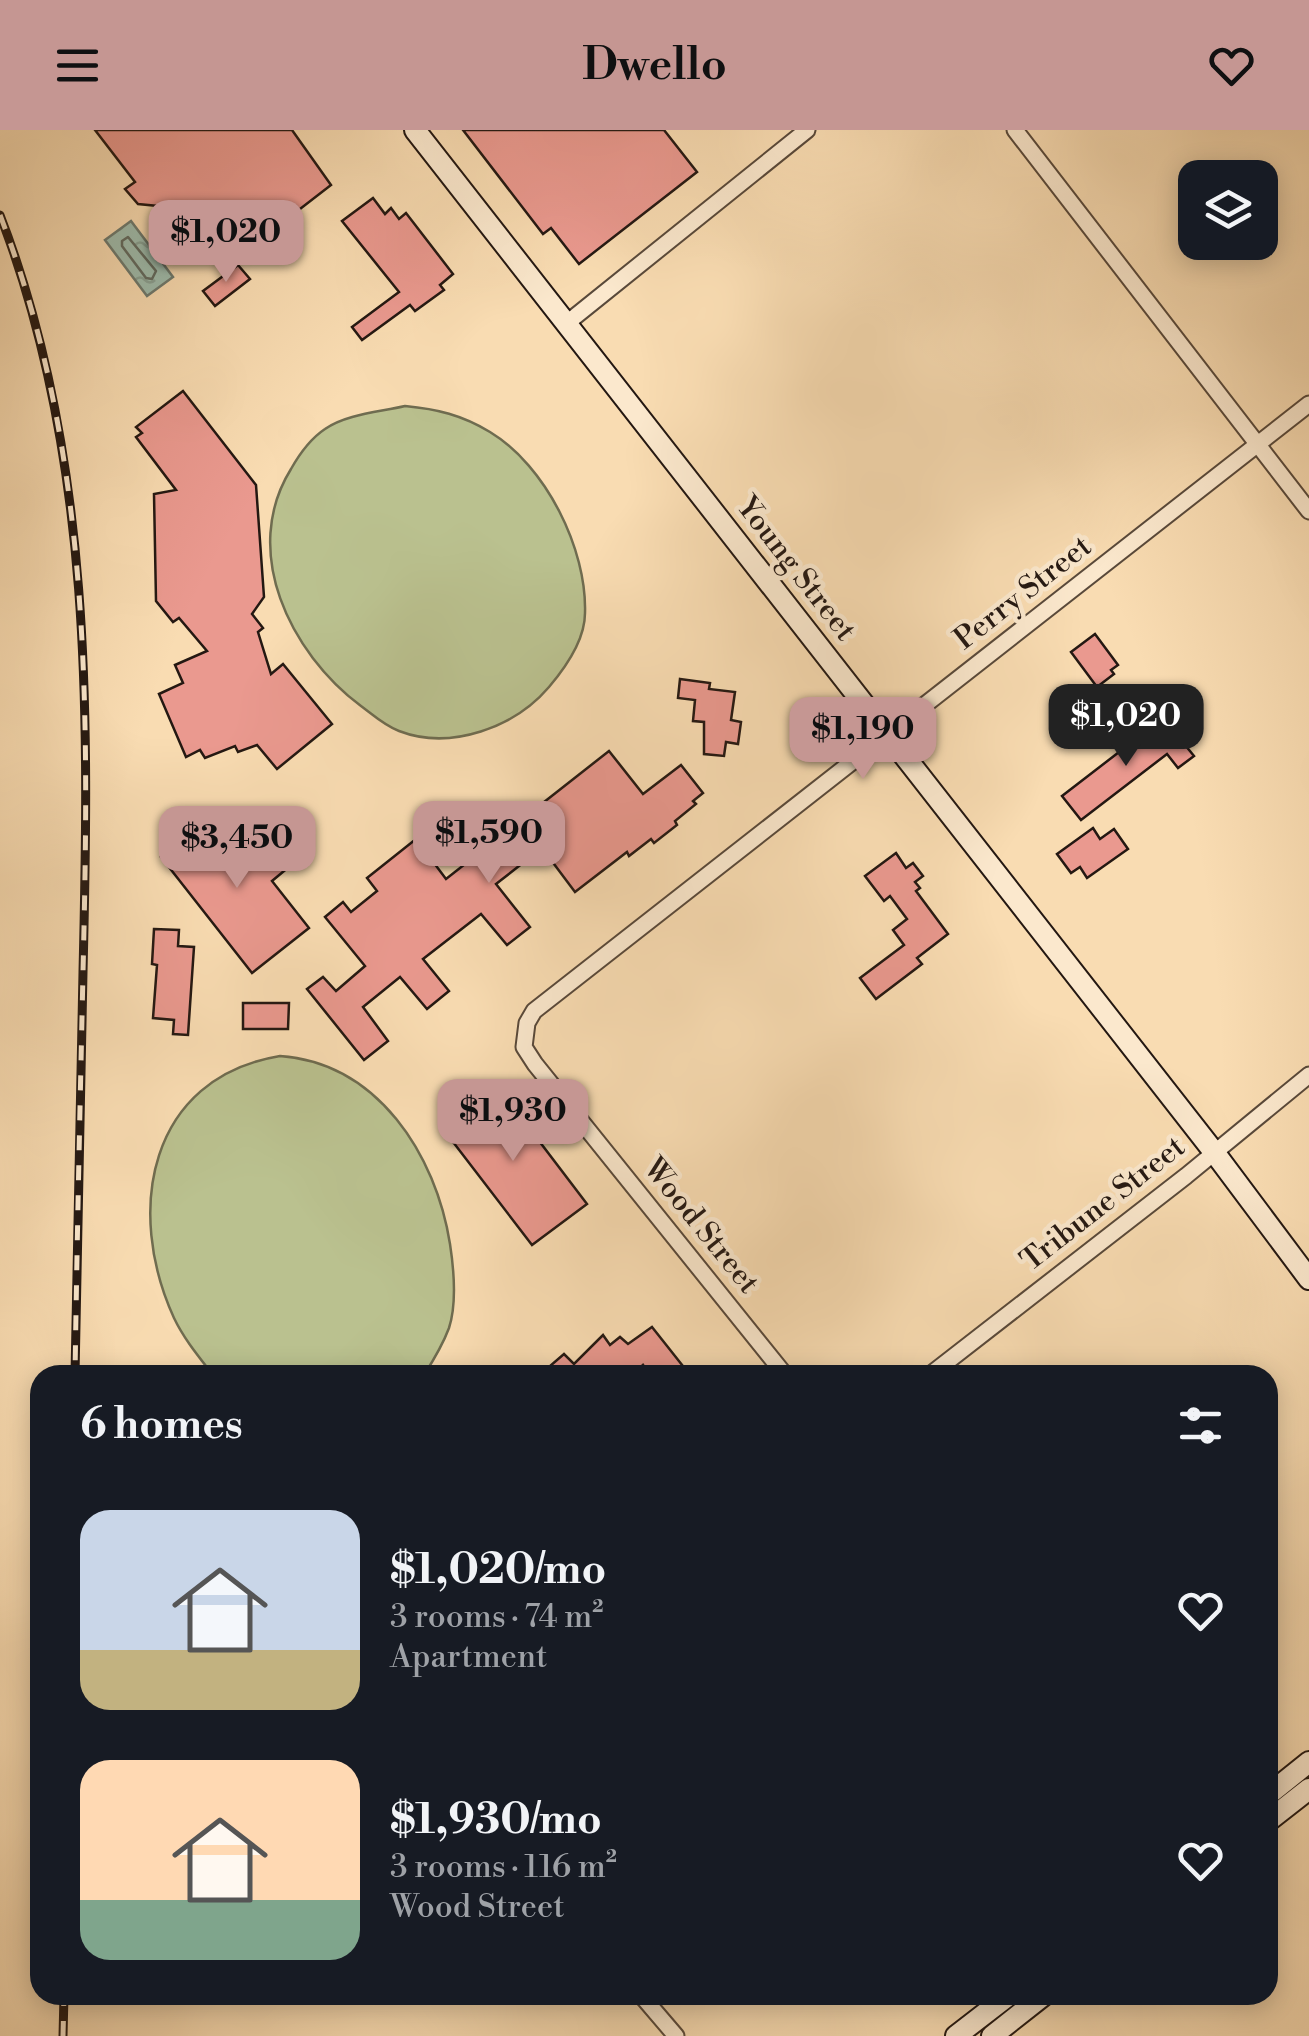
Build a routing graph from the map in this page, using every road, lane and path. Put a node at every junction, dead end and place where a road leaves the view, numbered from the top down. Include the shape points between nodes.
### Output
1 (807, 130) edge
2 (1015, 130) edge
3 (414, 132) edge
4 (567, 323) junction
5 (1309, 404) edge
6 (1259, 443) junction
7 (1309, 511) edge
8 (888, 736) junction
9 (535, 1064) joint
10 (1309, 1075) edge
11 (1214, 1152) junction
12 (1309, 1279) edge
13 (778, 1365) edge
14 (943, 1365) edge
15 (1309, 1762) edge
16 (1278, 1786) edge
17 (1309, 1789) edge
18 (1278, 1814) edge
19 (650, 2005) edge
20 (996, 2005) edge
21 (1031, 2005) edge
22 (676, 2036) edge
23 (956, 2036) edge
24 (992, 2036) edge

1 - 4 street
2 - 6 street
3 - 4 main road, Young Street
4 - 8 main road, Young Street
5 - 6 street, Perry Street
6 - 7 street
6 - 8 street, Perry Street
8 - 9 street, Perry Street via 534,1011 524,1047
8 - 11 main road, Young Street
9 - 13 street, Wood Street
10 - 11 street, Tribune Street
11 - 12 main road, Young Street
11 - 14 street, Tribune Street
15 - 16 main road
17 - 18 main road
19 - 22 street
20 - 23 main road
21 - 24 main road

